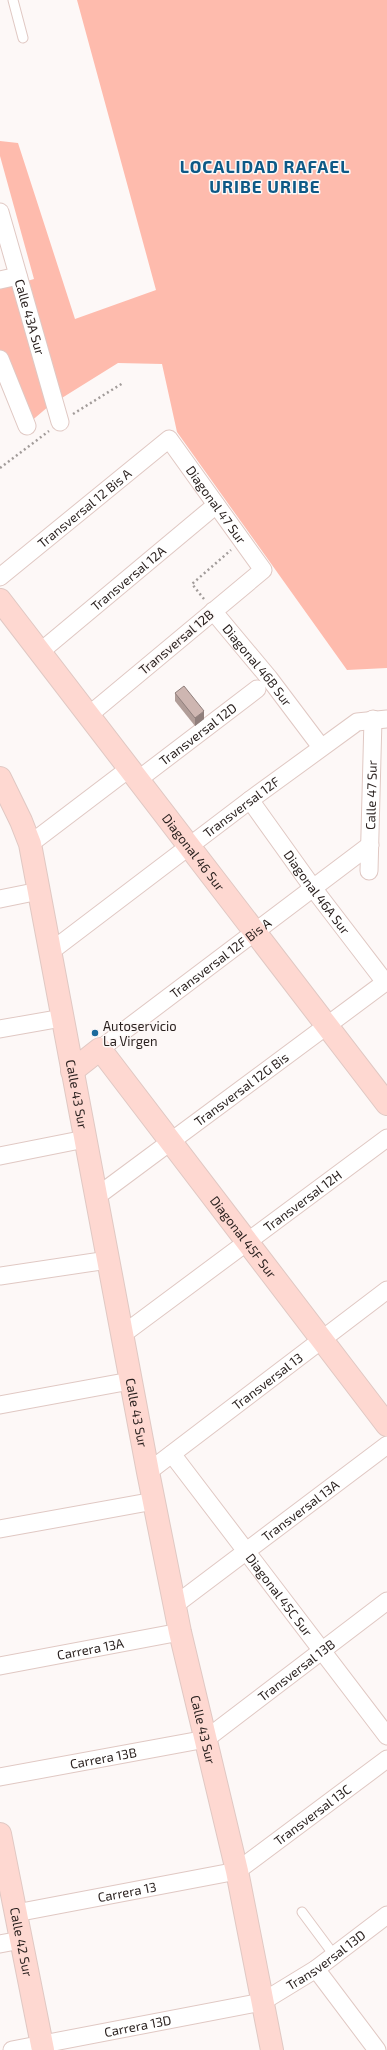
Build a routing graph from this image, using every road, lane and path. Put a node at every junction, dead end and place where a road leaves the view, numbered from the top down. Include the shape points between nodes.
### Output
1 (13, 0) edge
2 (22, 38) dead end
3 (0, 214) edge
4 (18, 276) junction
5 (0, 280) edge
6 (0, 359) edge
7 (60, 422) dead end
8 (27, 426) dead end
9 (169, 439) joint
10 (216, 505) junction
11 (242, 541) junction
12 (263, 570) joint
13 (0, 577) edge
14 (0, 600) edge
15 (213, 611) junction
16 (40, 652) junction
17 (257, 689) dead end
18 (89, 714) junction
19 (372, 720) edge
20 (321, 747) junction
21 (134, 774) junction
22 (0, 780) edge
23 (250, 800) junction
24 (30, 844) junction
25 (370, 845) junction
26 (191, 846) junction
27 (369, 870) dead end
28 (313, 888) junction
29 (39, 891) junction
30 (0, 898) edge
31 (256, 932) junction
32 (50, 952) junction
33 (386, 982) edge
34 (62, 1018) junction
35 (327, 1025) junction
36 (0, 1029) edge
37 (100, 1049) junction
38 (72, 1071) junction
39 (387, 1104) edge
40 (387, 1138) edge
41 (85, 1139) junction
42 (170, 1141) junction
43 (0, 1156) edge
44 (96, 1197) junction
45 (247, 1242) junction
46 (108, 1260) junction
47 (0, 1276) edge
48 (387, 1290) edge
49 (122, 1335) junction
50 (322, 1340) junction
51 (130, 1381) junction
52 (0, 1405) edge
53 (387, 1425) edge
54 (387, 1445) edge
55 (172, 1454) junction
56 (148, 1472) junction
57 (154, 1501) junction
58 (0, 1528) edge
59 (246, 1552) junction
60 (387, 1601) edge
61 (175, 1605) junction
62 (180, 1632) junction
63 (321, 1650) junction
64 (0, 1666) edge
65 (387, 1736) edge
66 (206, 1739) junction
67 (387, 1759) edge
68 (0, 1777) edge
69 (0, 1834) edge
70 (237, 1871) junction
71 (302, 1912) dead end
72 (16, 1913) junction
73 (387, 1915) edge
74 (21, 1940) junction
75 (0, 1944) edge
76 (334, 1955) junction
77 (316, 1969) junction
78 (262, 2002) junction
79 (42, 2047) edge
80 (12, 2050) edge
81 (272, 2050) edge
82 (376, 2050) edge

1 - 2 lane
3 - 4 street, Calle 43A Sur
4 - 5 street
4 - 7 street, Calle 43A Sur
6 - 8 street
9 - 10 street, Diagonal 47 Sur
9 - 13 street, Transversal 12 Bis A
10 - 11 street, Diagonal 47 Sur
10 - 16 street, Transversal 12A
11 - 12 street, Diagonal 47 Sur
11 - 15 path, Diagonal 46B Sur via 192,584
12 - 15 street, Transversal 12B
14 - 16 street, Diagonal 46 Sur
15 - 18 street, Transversal 12B
15 - 20 street, Diagonal 46B Sur via 269,678
16 - 18 street, Diagonal 46 Sur
17 - 21 street, Transversal 12D
18 - 21 street, Diagonal 46 Sur
19 - 20 street, Transversal 12F
19 - 25 street, Calle 47 Sur
20 - 23 street, Transversal 12F
21 - 24 street, Transversal 12D
21 - 26 street, Diagonal 46 Sur
22 - 24 street, Calle 43 Sur
23 - 26 street, Transversal 12F
23 - 28 street, Diagonal 46A Sur
24 - 29 street, Calle 43 Sur
25 - 27 street, Calle 47 Sur
25 - 28 street, Transversal 12F Bis A
26 - 31 street, Diagonal 46 Sur
26 - 32 street, Transversal 12F
28 - 31 street, Transversal 12F Bis A
28 - 33 street, Diagonal 46A Sur
29 - 30 street
29 - 32 street, Calle 43 Sur
31 - 35 street, Diagonal 46 Sur
31 - 37 street, Transversal 12F Bis A
32 - 34 street, Calle 43 Sur
33 - 35 street, Transversal 12G Bis
34 - 36 street
34 - 38 street, Calle 43 Sur
35 - 39 street, Diagonal 46 Sur
35 - 42 street, Transversal 12G Bis
37 - 38 street, Transversal 12F Bis A
37 - 42 street, Diagonal 45F Sur
38 - 41 street, Calle 43 Sur
40 - 45 street, Transversal 12H
41 - 43 street
41 - 44 street, Calle 43 Sur
42 - 44 street, Transversal 12G Bis
42 - 45 street, Diagonal 45F Sur
44 - 46 street, Calle 43 Sur
45 - 49 street, Transversal 12H
45 - 50 street, Diagonal 45F Sur
46 - 47 street
46 - 49 street, Calle 43 Sur
48 - 50 street, Transversal 13
49 - 51 street, Calle 43 Sur
50 - 53 street, Diagonal 45F Sur
50 - 55 street, Transversal 13
51 - 52 street
51 - 56 street, Calle 43 Sur
54 - 59 street, Transversal 13A
55 - 56 street, Transversal 13
55 - 59 street, Diagonal 45C Sur
56 - 57 street, Calle 43 Sur
57 - 58 street
57 - 61 street, Calle 43 Sur
59 - 61 street, Transversal 13A
59 - 63 street, Diagonal 45C Sur
60 - 63 street, Transversal 13B
61 - 62 street, Calle 43 Sur
62 - 64 street, Carrera 13A
62 - 66 street, Calle 43 Sur
63 - 65 street, Diagonal 45C Sur
63 - 66 street, Transversal 13B
66 - 68 street, Carrera 13B
66 - 70 street, Calle 43 Sur
67 - 70 street, Transversal 13C
69 - 72 street, Calle 42 Sur
70 - 72 street, Carrera 13
70 - 78 street, Calle 43 Sur
71 - 76 lane
72 - 74 street, Calle 42 Sur
73 - 76 street, Transversal 13D
74 - 75 street
74 - 79 street, Calle 42 Sur
76 - 77 street, Transversal 13D
77 - 78 street, Transversal 13D
77 - 82 street
78 - 79 street, Carrera 13D
78 - 81 street, Calle 43 Sur
79 - 80 street, Carrera 13D

